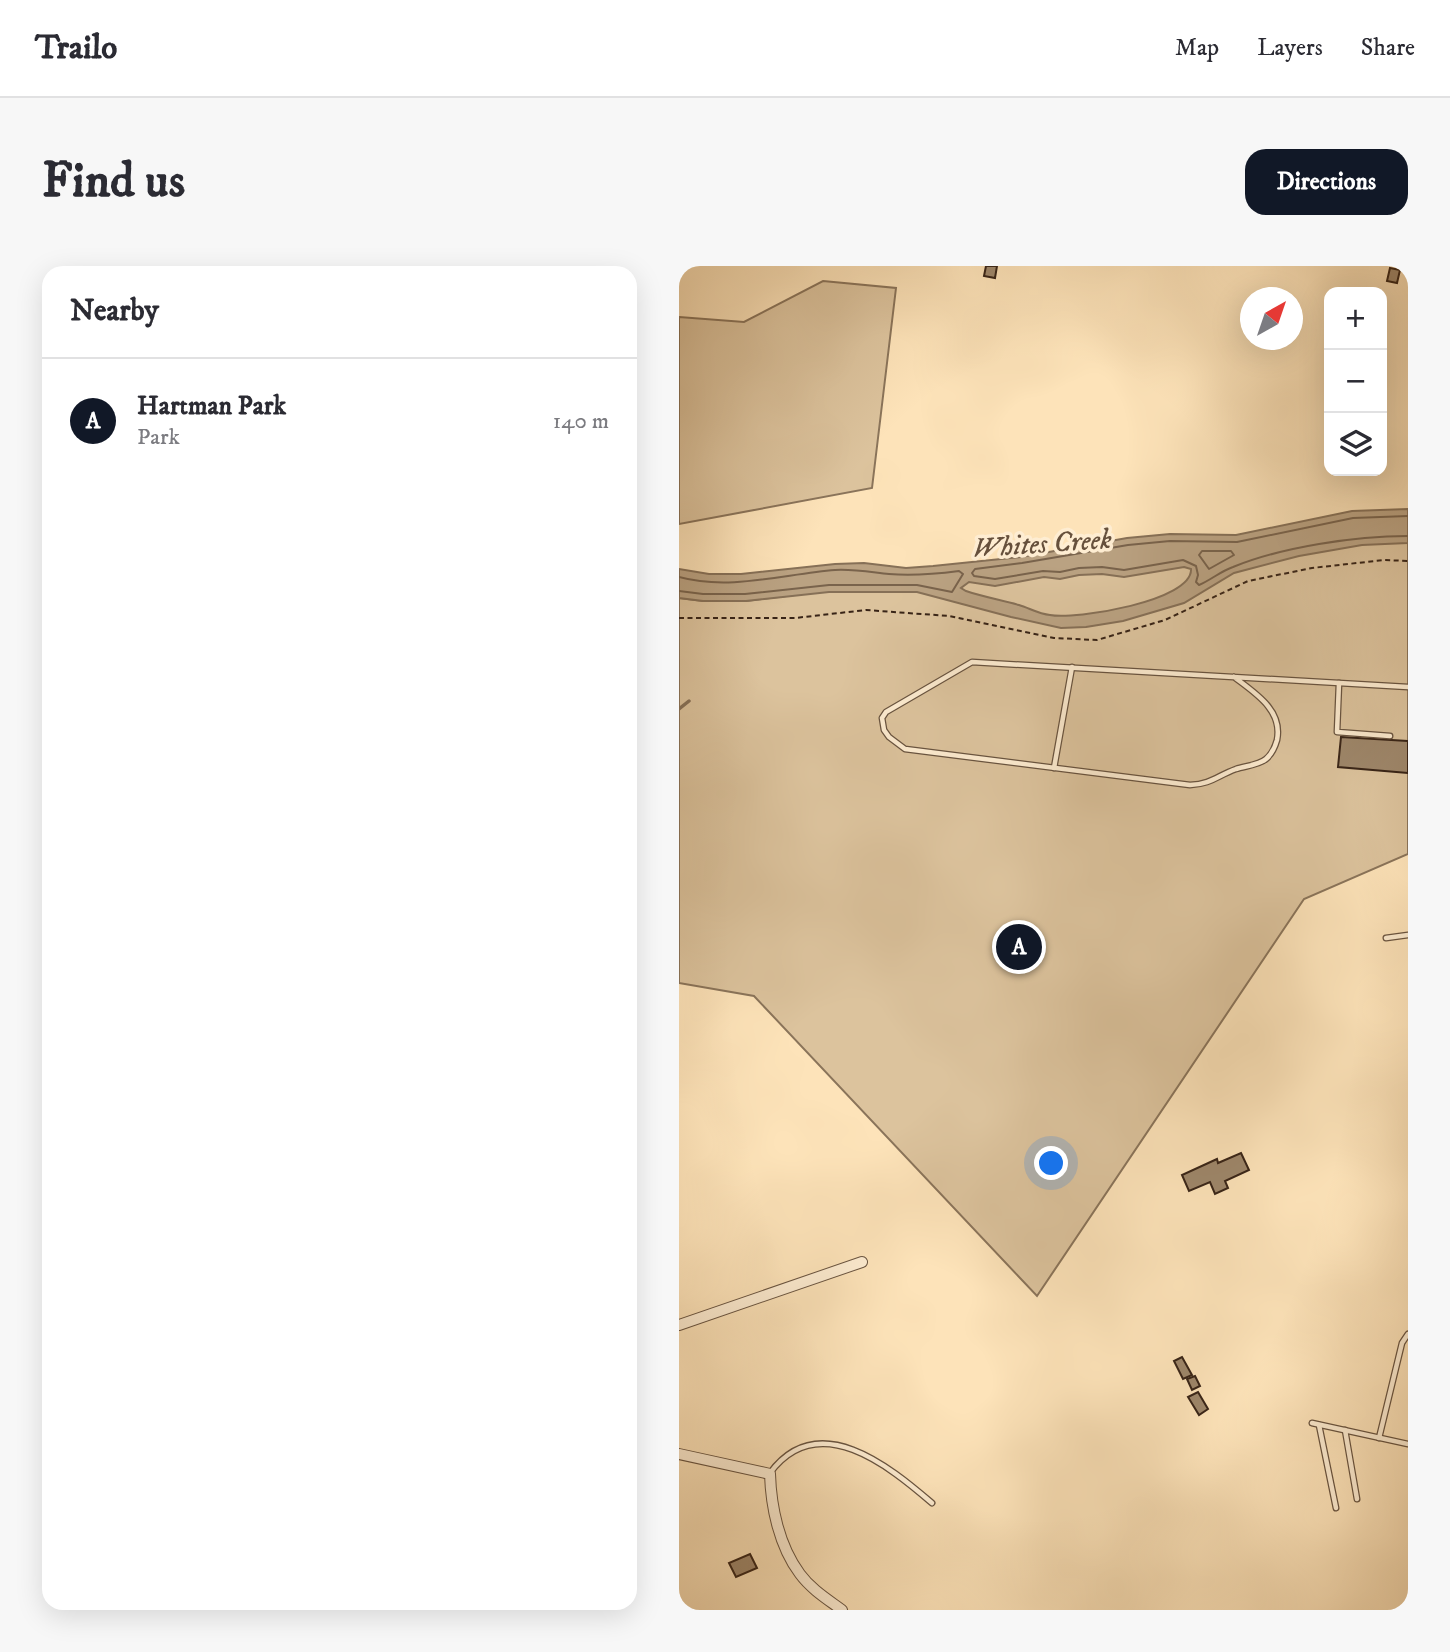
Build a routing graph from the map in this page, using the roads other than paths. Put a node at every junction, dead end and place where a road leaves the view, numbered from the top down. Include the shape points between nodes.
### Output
1 (1072, 667) junction
2 (1234, 677) junction
3 (1339, 683) junction
4 (1408, 687) edge
5 (1390, 736) dead end
6 (1054, 768) junction
7 (1408, 936) edge
8 (1386, 938) dead end
9 (862, 1262) dead end
10 (679, 1325) edge
11 (1408, 1334) edge
12 (1312, 1423) dead end
13 (1319, 1425) junction
14 (1345, 1430) junction
15 (1379, 1438) junction
16 (1408, 1444) edge
17 (679, 1454) edge
18 (770, 1474) junction
19 (1357, 1499) dead end
20 (932, 1503) dead end
21 (1336, 1508) dead end
22 (842, 1610) edge

1 - 2 lane
1 - 6 lane
1 - 6 lane via 972,662 883,718 889,737 905,749
2 - 3 lane
2 - 6 lane via 1273,711 1279,732 1265,761 1206,784 1190,785
3 - 4 lane
3 - 5 lane via 1337,732
7 - 8 lane
9 - 10 street
11 - 15 lane
12 - 13 lane
13 - 14 lane
13 - 21 lane
14 - 15 lane
14 - 19 lane
15 - 16 lane
17 - 18 street
18 - 20 lane via 781,1459 798,1448 824,1443 858,1450 896,1472
18 - 22 street via 771,1502 793,1563 817,1592

